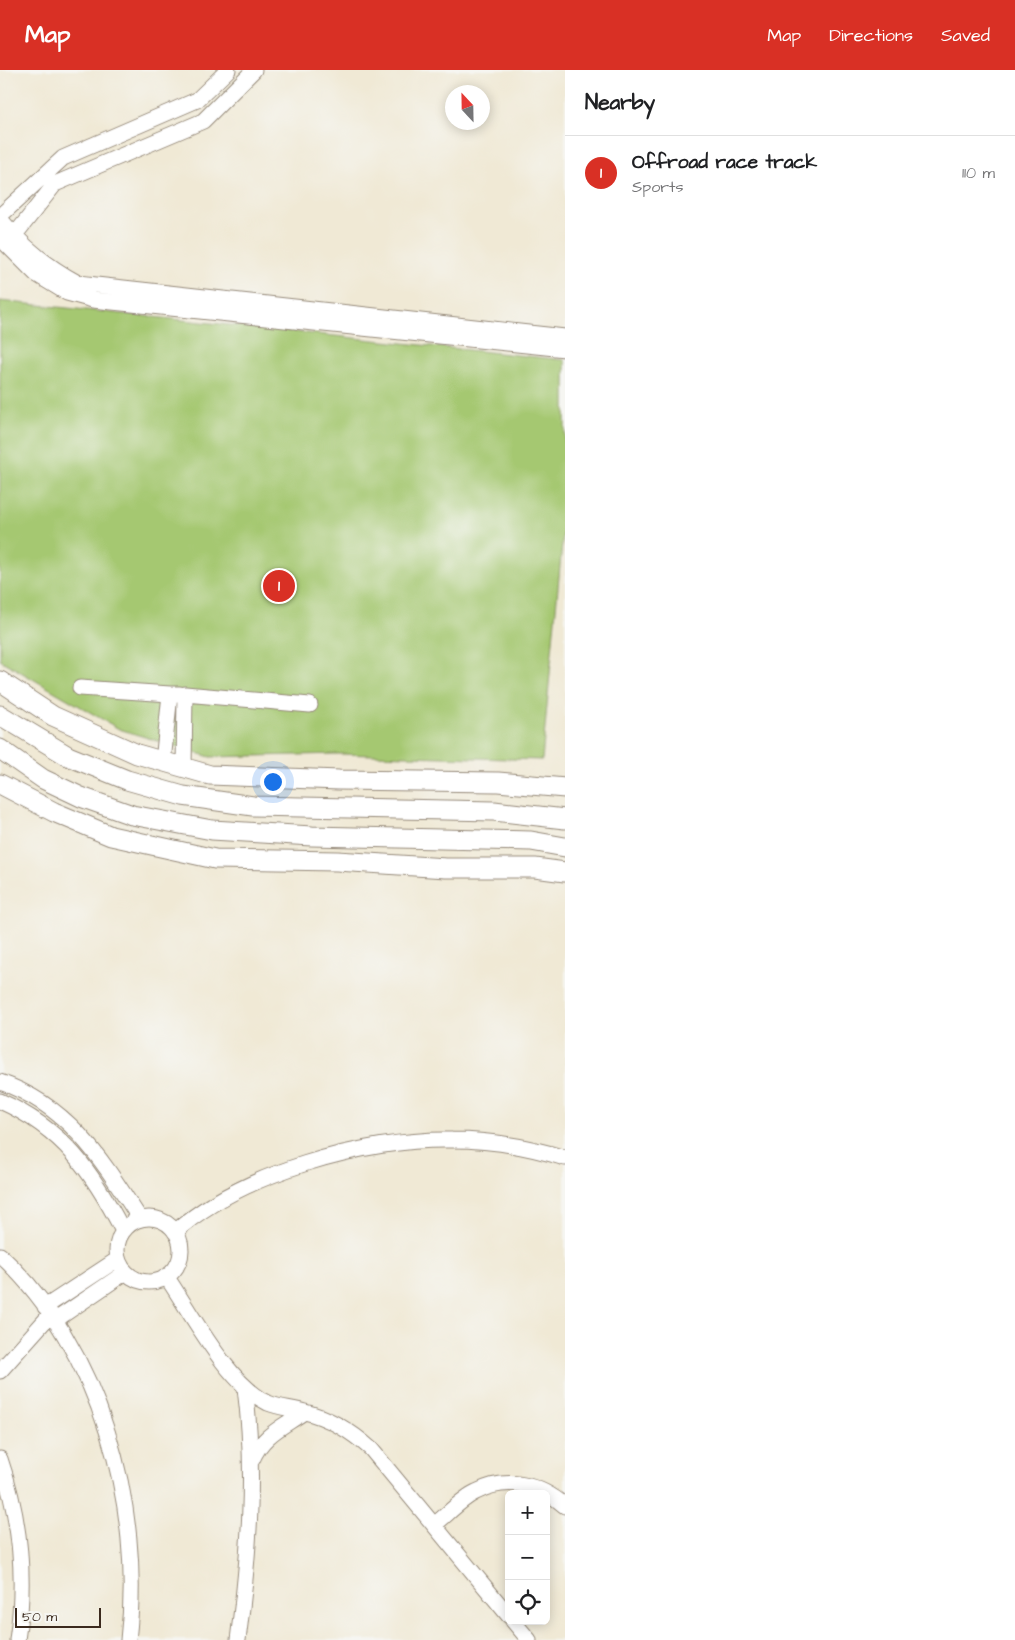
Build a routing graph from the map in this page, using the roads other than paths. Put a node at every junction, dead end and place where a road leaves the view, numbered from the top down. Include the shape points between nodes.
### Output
1 (228, 70) edge
2 (254, 70) edge
3 (0, 219) edge
4 (6, 242) edge
5 (565, 337) edge
6 (565, 349) edge
7 (0, 681) edge
8 (80, 688) dead end
9 (170, 694) junction
10 (185, 694) junction
11 (310, 705) dead end
12 (0, 715) edge
13 (0, 749) edge
14 (163, 762) junction
15 (184, 768) junction
16 (0, 784) edge
17 (565, 788) edge
18 (565, 819) edge
19 (565, 847) edge
20 (565, 872) edge
21 (0, 1082) edge
22 (0, 1101) edge
23 (565, 1158) edge
24 (140, 1219) junction
25 (123, 1231) junction
26 (175, 1232) junction
27 (0, 1255) edge
28 (122, 1265) junction
29 (166, 1276) junction
30 (50, 1314) junction
31 (0, 1371) edge
32 (245, 1388) junction
33 (304, 1412) junction
34 (0, 1459) edge
35 (251, 1461) junction
36 (565, 1506) edge
37 (434, 1525) junction
38 (505, 1611) edge
39 (516, 1625) edge
40 (17, 1640) edge
41 (128, 1640) edge
42 (238, 1640) edge
43 (529, 1640) edge

1 - 3 street via 197,100 63,158
2 - 4 street via 203,121 55,184
3 - 4 street
4 - 5 street via 78,282
4 - 6 street via 36,274 67,294 93,300
7 - 14 main road via 53,716 137,754
8 - 9 street
9 - 10 street
9 - 14 street
10 - 11 street
10 - 15 street
12 - 18 main road via 68,756 127,780 183,796 253,806 494,811
13 - 19 main road via 43,779 81,797 132,815 212,830 312,836 531,841
14 - 15 main road
15 - 17 main road via 210,775 498,782
16 - 20 main road via 111,836 215,859 446,868 535,868
21 - 24 street via 38,1101 81,1135 104,1163
22 - 25 street via 44,1125 69,1147 90,1173
23 - 26 street via 500,1144 452,1140 345,1152 288,1168 230,1194 192,1217
24 - 25 street
24 - 26 street via 160,1220
25 - 28 street via 118,1241
26 - 29 street via 180,1256 174,1269
27 - 30 street via 15,1268
28 - 29 street via 134,1278 145,1281
28 - 30 street
29 - 32 street via 228,1369
30 - 31 street
30 - 41 street via 85,1376 112,1448 125,1501 130,1552
32 - 33 street via 279,1408
32 - 35 street
33 - 35 street via 271,1433
33 - 37 street via 329,1420 361,1440
34 - 40 street via 12,1498 20,1548 21,1600
35 - 42 street via 248,1553
36 - 37 street via 534,1487 498,1483 475,1492
37 - 38 street
39 - 43 street

